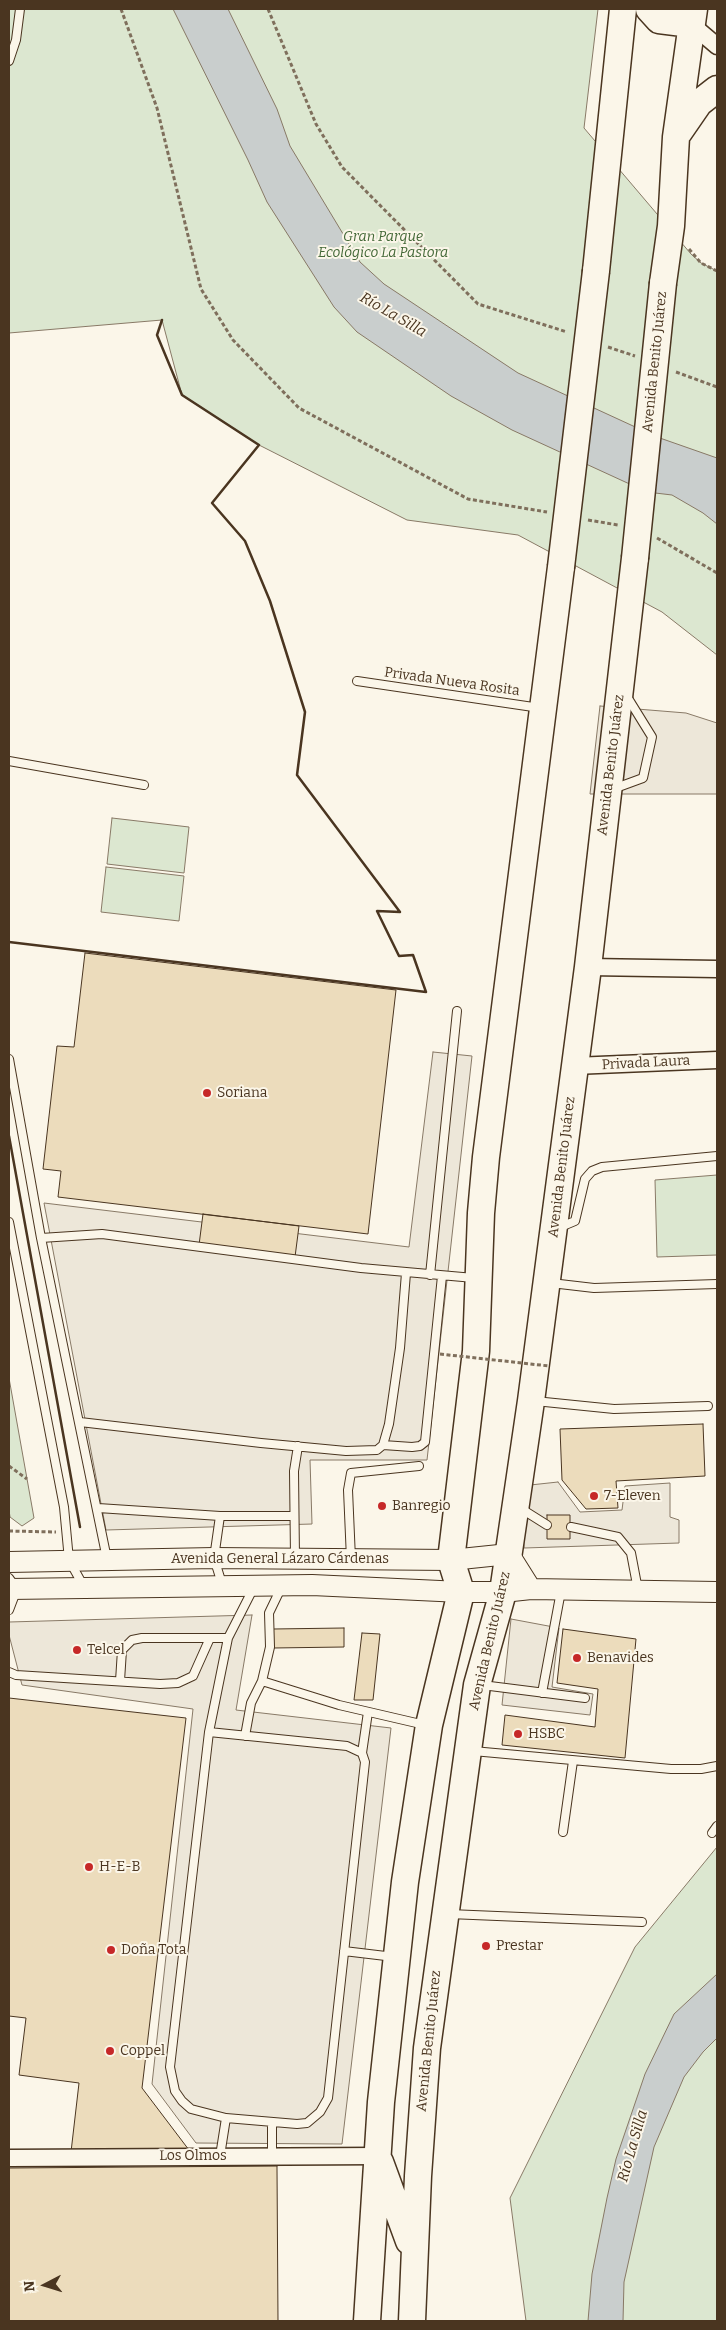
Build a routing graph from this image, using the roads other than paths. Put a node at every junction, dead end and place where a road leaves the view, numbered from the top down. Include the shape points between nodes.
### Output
1 (20, 9) edge
2 (623, 9) edge
3 (649, 9) edge
4 (693, 16) edge
5 (717, 46) edge
6 (9, 61) edge
7 (717, 89) edge
8 (676, 136) junction
9 (356, 681) dead end
10 (620, 686) junction
11 (544, 708) junction
12 (9, 761) edge
13 (144, 785) dead end
14 (608, 790) junction
15 (588, 967) junction
16 (717, 969) edge
17 (457, 1011) dead end
18 (9, 1059) edge
19 (717, 1060) edge
20 (574, 1066) junction
21 (717, 1156) edge
22 (555, 1218) junction
23 (9, 1222) edge
24 (42, 1238) junction
25 (406, 1273) junction
26 (430, 1275) junction
27 (442, 1276) junction
28 (481, 1279) junction
29 (547, 1282) junction
30 (717, 1284) edge
31 (531, 1400) junction
32 (708, 1406) dead end
33 (80, 1422) junction
34 (383, 1445) junction
35 (298, 1446) junction
36 (418, 1466) dead end
37 (516, 1506) junction
38 (98, 1508) junction
39 (220, 1516) junction
40 (294, 1516) junction
41 (547, 1525) dead end
42 (570, 1527) dead end
43 (509, 1554) junction
44 (214, 1558) junction
45 (295, 1558) junction
46 (351, 1559) junction
47 (69, 1560) junction
48 (108, 1560) junction
49 (450, 1560) junction
50 (9, 1562) edge
51 (11, 1585) edge
52 (223, 1586) junction
53 (255, 1586) junction
54 (282, 1586) junction
55 (85, 1588) junction
56 (530, 1589) junction
57 (561, 1590) junction
58 (638, 1590) junction
59 (461, 1592) junction
60 (503, 1592) junction
61 (717, 1592) edge
62 (9, 1610) edge
63 (210, 1638) junction
64 (228, 1638) junction
65 (9, 1672) edge
66 (120, 1681) junction
67 (262, 1681) junction
68 (477, 1685) junction
69 (542, 1693) junction
70 (585, 1698) dead end
71 (368, 1712) junction
72 (429, 1725) junction
73 (209, 1732) junction
74 (245, 1736) junction
75 (468, 1750) junction
76 (362, 1753) junction
77 (573, 1761) junction
78 (717, 1766) edge
79 (717, 1826) edge
80 (563, 1832) dead end
81 (712, 1834) dead end
82 (445, 1914) junction
83 (642, 1922) dead end
84 (344, 1951) junction
85 (396, 1958) junction
86 (226, 2118) junction
87 (272, 2122) junction
88 (220, 2156) junction
89 (272, 2156) junction
90 (378, 2156) junction
91 (9, 2158) edge
92 (414, 2256) junction
93 (367, 2321) edge
94 (412, 2321) edge

1 - 6 lane via 16,40
2 - 11 main road, bridge via 596,271
3 - 4 main road via 659,20
4 - 5 street
4 - 8 main road, Avenida Benito Juárez
7 - 8 main road via 699,103
8 - 10 main road, Avenida Benito Juárez, bridge via 672,226 663,283
9 - 11 lane, Privada Nueva Rosita
10 - 14 main road, Avenida Benito Juárez
10 - 14 lane via 652,737 643,778
11 - 28 main road via 487,1148
12 - 13 lane
14 - 15 main road, Avenida Benito Juárez
15 - 16 street
15 - 20 main road, Avenida Benito Juárez
17 - 26 lane
18 - 24 lane
19 - 20 street, Privada Laura
20 - 22 main road, Avenida Benito Juárez
21 - 22 lane via 602,1167 585,1179 575,1221 562,1226
22 - 29 main road, Avenida Benito Juárez
23 - 47 lane via 64,1507
24 - 25 lane via 102,1234
24 - 33 lane
25 - 26 lane
25 - 34 lane via 400,1348
26 - 27 lane
27 - 28 lane
27 - 34 lane via 425,1442 420,1446
28 - 49 main road via 476,1351
29 - 30 lane via 594,1288
29 - 31 main road, Avenida Benito Juárez
31 - 32 lane via 614,1409
31 - 37 main road, Avenida Benito Juárez
33 - 35 lane
33 - 38 lane
34 - 35 lane via 377,1450 366,1451
35 - 40 lane via 294,1471
36 - 46 lane via 351,1473 348,1490
37 - 41 lane
37 - 43 main road, Avenida Benito Juárez
38 - 39 lane
38 - 48 lane
39 - 40 lane
39 - 44 lane
40 - 45 lane
42 - 58 lane via 618,1537 631,1553
43 - 49 street, Avenida General Lázaro Cárdenas
43 - 56 street
43 - 60 main road, Avenida Benito Juárez
44 - 45 street, Avenida General Lázaro Cárdenas
44 - 48 street, Avenida General Lázaro Cárdenas
44 - 52 lane
45 - 46 street, Avenida General Lázaro Cárdenas
46 - 49 street, Avenida General Lázaro Cárdenas
47 - 48 street, Avenida General Lázaro Cárdenas
47 - 50 street, Avenida General Lázaro Cárdenas
47 - 55 lane
49 - 59 main road
51 - 55 street, Avenida General Lázaro Cárdenas
51 - 62 lane
52 - 53 street, Avenida General Lázaro Cárdenas
52 - 55 street, Avenida General Lázaro Cárdenas
53 - 54 street, Avenida General Lázaro Cárdenas
53 - 64 lane
54 - 59 street, Avenida General Lázaro Cárdenas
54 - 67 lane via 269,1613 270,1647
56 - 57 street, Avenida General Lázaro Cárdenas
56 - 60 street, Avenida General Lázaro Cárdenas
57 - 58 street, Avenida General Lázaro Cárdenas
57 - 69 lane
58 - 61 street, Avenida General Lázaro Cárdenas
59 - 60 street, Avenida General Lázaro Cárdenas
59 - 72 main road
60 - 68 main road, Avenida Benito Juárez
63 - 64 lane
63 - 66 lane via 197,1671 187,1680 160,1684
63 - 66 lane via 132,1640 122,1650
64 - 73 lane
65 - 66 lane via 16,1676
67 - 71 lane
67 - 74 lane via 251,1703
68 - 69 lane
68 - 75 main road, Avenida Benito Juárez
69 - 70 lane
71 - 72 lane
71 - 76 lane
72 - 85 main road
73 - 74 lane
73 - 86 lane via 170,2067 175,2091 182,2101 191,2108
74 - 76 lane via 347,1746
75 - 77 lane
75 - 82 main road, Avenida Benito Juárez
76 - 84 lane via 365,1762
77 - 78 lane via 680,1769
77 - 80 lane
79 - 81 lane
82 - 83 lane
82 - 92 main road, Avenida Benito Juárez via 426,2048
84 - 85 lane
84 - 87 lane via 328,2098 320,2112 307,2122
85 - 90 main road
86 - 87 lane
86 - 88 lane
87 - 89 lane
88 - 89 street, Los Olmos
88 - 91 street, Los Olmos
89 - 90 street, Los Olmos
90 - 92 main road
90 - 93 main road
92 - 94 main road, Avenida Benito Juárez

